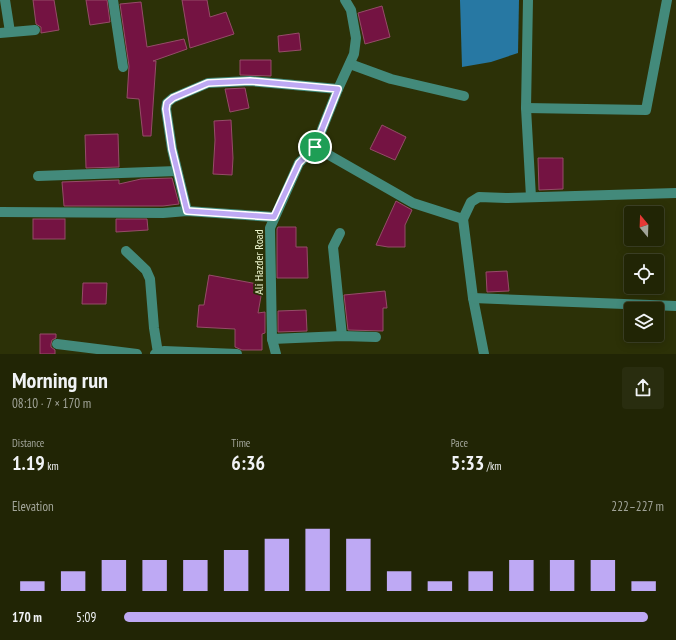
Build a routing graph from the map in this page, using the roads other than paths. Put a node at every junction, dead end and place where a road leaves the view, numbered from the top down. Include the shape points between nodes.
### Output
1 (5, 0) edge
2 (113, 0) edge
3 (345, 0) edge
4 (528, 0) edge
5 (667, 0) edge
6 (35, 30) dead end
7 (5, 33) edge
8 (350, 64) junction
9 (123, 67) dead end
10 (338, 89) junction
11 (464, 96) dead end
12 (526, 108) junction
13 (315, 147) junction
14 (177, 171) junction
15 (38, 176) dead end
16 (676, 193) edge
17 (531, 197) junction
18 (187, 211) junction
19 (0, 212) edge
20 (274, 217) junction
21 (463, 219) junction
22 (340, 233) dead end
23 (126, 252) dead end
24 (473, 298) junction
25 (676, 306) edge
26 (342, 336) junction
27 (376, 337) dead end
28 (272, 340) junction
29 (57, 344) dead end
30 (137, 354) edge
31 (156, 354) edge
32 (237, 354) edge
33 (276, 354) edge
34 (484, 354) edge

1 - 7 street
2 - 9 street
3 - 8 street, Ali Hazder Road via 351,10 356,38
4 - 12 street
5 - 12 street via 646,110
6 - 7 street
8 - 10 street, Ali Hazder Road
8 - 11 street via 391,79
10 - 13 street, Ali Hazder Road
10 - 14 street via 250,81 208,83 173,98 167,103 166,109
12 - 17 street
13 - 20 street, Ali Hazder Road via 299,163
13 - 21 street via 413,203
14 - 15 street
14 - 18 street
16 - 17 street
17 - 21 street via 478,197 471,202
18 - 19 street
18 - 20 street
20 - 28 street, Ali Hazder Road via 270,228
21 - 24 street
22 - 26 street via 333,247
23 - 31 street via 146,270 150,279
24 - 25 street
24 - 34 street
26 - 27 street
26 - 28 street
28 - 33 street, Ali Hazder Road
29 - 30 street
31 - 32 street via 164,351

